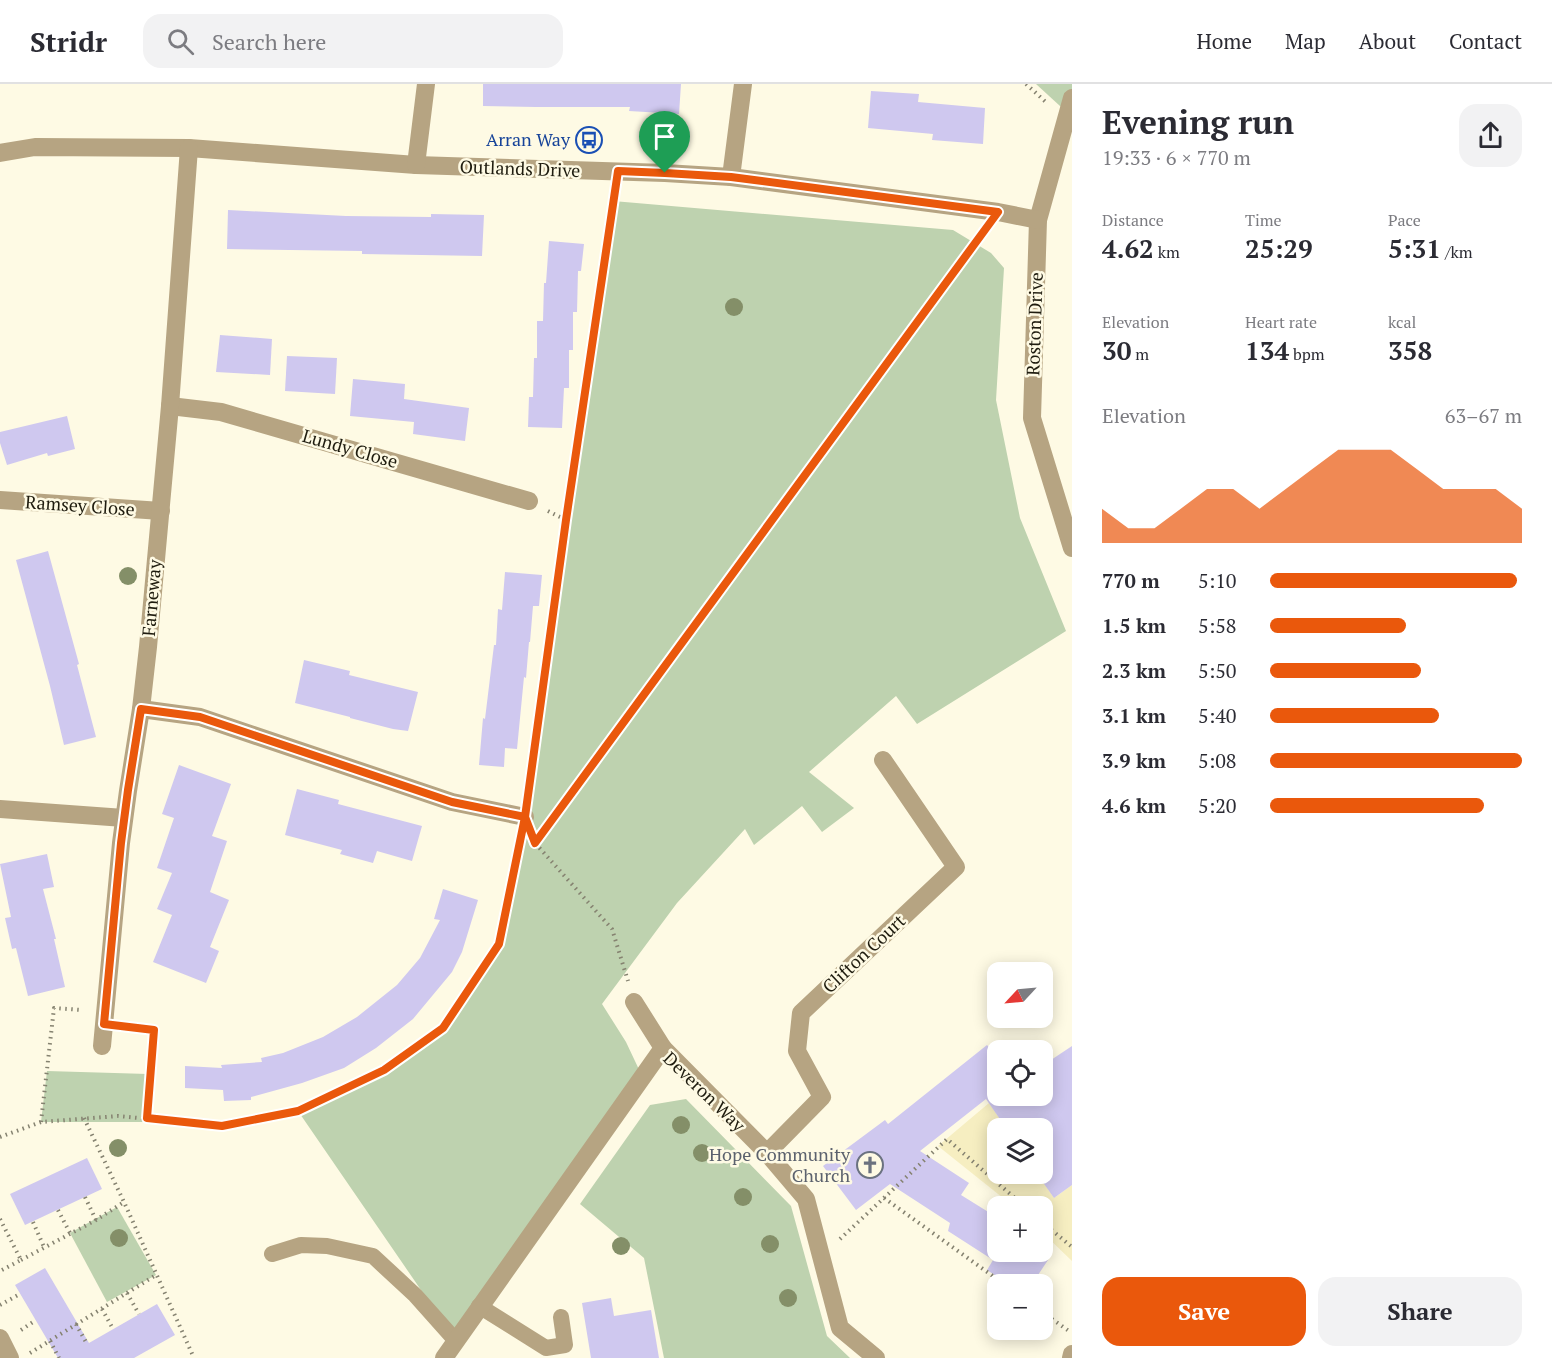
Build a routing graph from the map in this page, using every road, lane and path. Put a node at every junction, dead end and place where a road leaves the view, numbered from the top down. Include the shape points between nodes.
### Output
1 (426, 84) edge
2 (743, 84) edge
3 (1072, 98) edge
4 (189, 148) junction
5 (0, 153) edge
6 (416, 165) junction
7 (618, 171) junction
8 (731, 177) junction
9 (998, 212) junction
10 (1038, 220) junction
11 (170, 406) junction
12 (0, 500) edge
13 (529, 501) dead end
14 (161, 511) junction
15 (1072, 548) edge
16 (141, 709) junction
17 (882, 759) dead end
18 (0, 809) edge
19 (525, 817) junction
20 (124, 818) junction
21 (535, 843) junction
22 (634, 1002) joint
23 (105, 1018) junction
24 (102, 1047) dead end
25 (663, 1048) junction
26 (84, 1118) junction
27 (147, 1118) junction
28 (41, 1122) junction
29 (0, 1137) edge
30 (767, 1153) junction
31 (1012, 1196) edge
32 (85, 1197) dead end
33 (884, 1198) junction
34 (124, 1202) junction
35 (58, 1210) dead end
36 (0, 1219) edge
37 (96, 1220) junction
38 (33, 1222) dead end
39 (1053, 1231) edge
40 (70, 1233) junction
41 (44, 1247) junction
42 (1072, 1247) edge
43 (272, 1254) dead end
44 (821, 1256) junction
45 (21, 1260) junction
46 (0, 1271) edge
47 (990, 1274) edge
48 (156, 1275) junction
49 (127, 1293) junction
50 (20, 1294) dead end
51 (0, 1305) edge
52 (479, 1306) junction
53 (101, 1309) junction
54 (139, 1314) dead end
55 (561, 1317) dead end
56 (1053, 1320) edge
57 (76, 1324) junction
58 (113, 1329) dead end
59 (1072, 1333) edge
60 (0, 1338) edge
61 (50, 1341) junction
62 (456, 1341) junction
63 (87, 1344) dead end
64 (10, 1358) edge
65 (22, 1358) edge
66 (59, 1358) edge
67 (194, 1358) edge
68 (444, 1358) edge
69 (876, 1358) edge

1 - 6 street
2 - 8 street
3 - 10 street, Roston Drive
4 - 5 street, Outlands Drive via 35,147
4 - 6 street, Outlands Drive
4 - 11 street, Farneway
6 - 7 street, Outlands Drive
7 - 8 street, Outlands Drive
7 - 19 path
8 - 9 street, Outlands Drive
9 - 10 street, Outlands Drive
9 - 21 path
10 - 15 street, Roston Drive via 1032,418
11 - 13 street, Lundy Close via 221,412
11 - 14 street, Farneway
12 - 14 street, Ramsey Close
14 - 16 street, Farneway
16 - 19 street via 200,717 452,802
16 - 20 street, Farneway
17 - 30 street, Clifton Court via 956,867 801,1013 797,1051 822,1097
18 - 20 street
19 - 21 path
19 - 27 path via 499,944 443,1028 384,1070 298,1111 222,1126
20 - 23 street, Farneway
21 - 22 path via 612,929
22 - 25 street
23 - 24 street, Farneway
23 - 27 path via 154,1030
23 - 28 path via 54,1008
25 - 30 street, Deveron Way
25 - 52 street, Deveron Way
26 - 27 path
26 - 28 path
26 - 34 path
28 - 29 path
30 - 44 street, Deveron Way via 806,1199
31 - 33 path via 946,1139
32 - 37 path
33 - 44 path
33 - 47 path
34 - 37 path
34 - 48 path
35 - 40 path
36 - 45 path
37 - 40 path
38 - 41 path
39 - 42 path
40 - 41 path
41 - 45 path
43 - 62 lane via 310,1245 373,1256
44 - 69 street, Deveron Way via 840,1328
45 - 46 path
48 - 49 path
48 - 67 path
49 - 53 path
49 - 54 path
50 - 51 path
52 - 55 lane via 546,1348 565,1345
52 - 62 street, Deveron Way
53 - 57 path
53 - 58 path
56 - 59 path
57 - 61 path
57 - 63 path
60 - 64 street
61 - 65 path
61 - 66 path
62 - 68 street, Deveron Way

